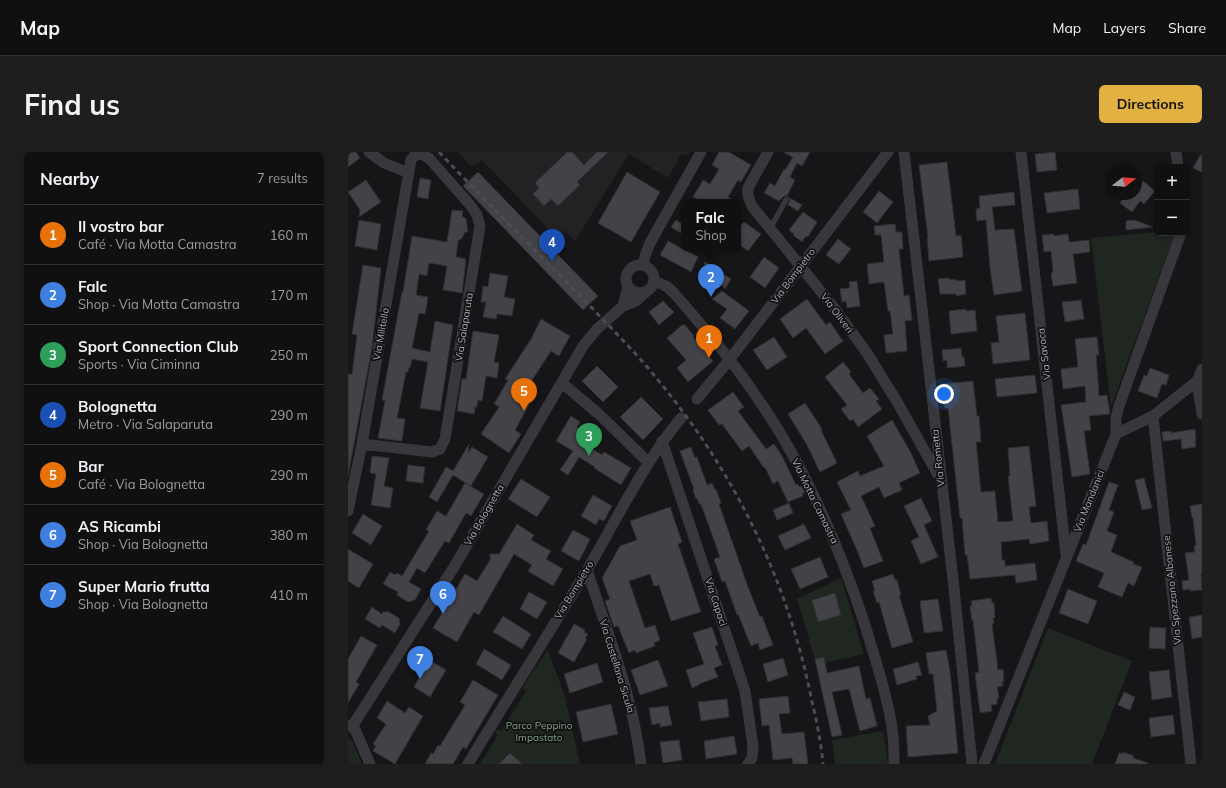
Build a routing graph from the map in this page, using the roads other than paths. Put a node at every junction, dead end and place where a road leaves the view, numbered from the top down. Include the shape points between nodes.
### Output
1 (369, 152) edge
2 (701, 152) edge
3 (768, 152) edge
4 (888, 152) edge
5 (904, 152) edge
6 (1020, 152) edge
7 (1176, 152) edge
8 (413, 156) joint
9 (1178, 164) edge
10 (409, 173) junction
11 (786, 200) dead end
12 (770, 228) junction
13 (1180, 236) edge
14 (644, 265) junction
15 (800, 266) junction
16 (654, 281) junction
17 (628, 287) junction
18 (646, 292) junction
19 (623, 306) junction
20 (730, 359) junction
21 (1202, 369) edge
22 (1197, 381) junction
23 (562, 383) junction
24 (697, 399) dead end
25 (1202, 414) edge
26 (1153, 416) junction
27 (681, 418) dead end
28 (1116, 434) junction
29 (662, 442) junction
30 (362, 444) junction
31 (649, 463) junction
32 (941, 480) junction
33 (350, 497) edge
34 (348, 511) edge
35 (1067, 557) junction
36 (587, 570) junction
37 (350, 726) edge
38 (370, 764) edge
39 (468, 764) edge
40 (641, 764) edge
41 (748, 764) edge
42 (894, 764) edge
43 (970, 764) edge
44 (984, 764) edge
45 (1191, 764) edge

1 - 10 street via 384,163
2 - 14 street via 650,243
3 - 12 street, Via Oliveri via 750,182 748,192 752,206
4 - 15 street, Via Bompietro
5 - 32 street, Via Rometta
6 - 35 street, Via Savoca
7 - 9 street
8 - 10 street, Via Militello
8 - 30 street, Via Salaparuta via 421,154 429,158 473,209 480,226 445,439 440,450 432,452
10 - 30 street, Via Militello
11 - 12 lane
12 - 15 street, Via Oliveri
13 - 28 street, Via Mandanici via 1119,406
14 - 16 street via 652,271
14 - 17 street via 634,266 627,273
15 - 20 street, Via Bompietro
15 - 32 street, Via Oliveri via 871,360
16 - 18 street via 653,286
16 - 20 street, Via Motta Camastra via 674,293
17 - 18 street via 636,293
17 - 19 street
18 - 19 street, Via Bolognetta
19 - 23 street, Via Bolognetta via 583,346
20 - 24 street, Via Bompietro
20 - 42 street, Via Motta Camastra via 786,442 831,533 855,596 878,672 892,728
21 - 22 street
22 - 25 street
22 - 26 street
23 - 31 street via 606,420
23 - 37 street, Via Bolognetta via 454,567
26 - 28 street
26 - 45 street, Via Spezzano Albanese
27 - 29 street, Via Bompietro
28 - 35 street, Via Mandanici
29 - 31 street, Via Bompietro
29 - 41 street, Via Capaci via 744,686 753,746 752,758
30 - 33 street, Via Militello
31 - 36 street, Via Bompietro
32 - 43 street, Via Rometta
33 - 34 street, Via Militello
35 - 44 street, Via Mandanici
36 - 39 street, Via Bompietro
36 - 40 street, Via Castellana Sicula via 627,690
37 - 38 street

